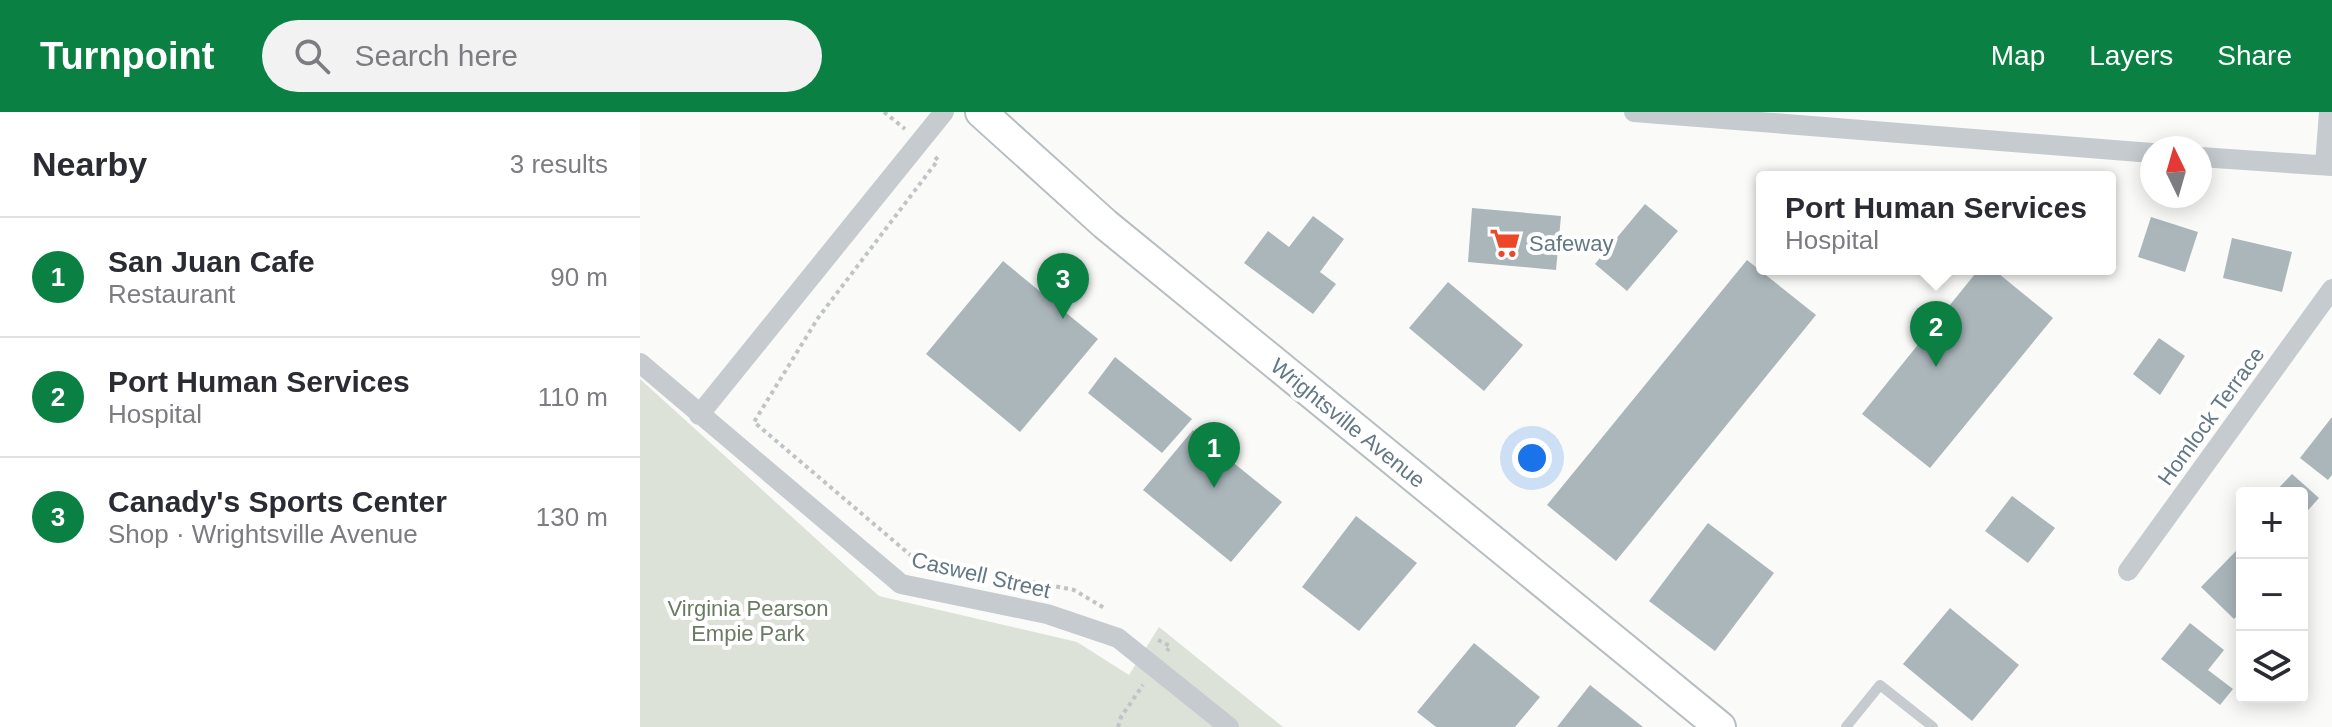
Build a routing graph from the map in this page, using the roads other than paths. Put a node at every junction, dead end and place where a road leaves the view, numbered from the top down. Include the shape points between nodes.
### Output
1 (944, 112) edge
2 (981, 112) edge
3 (1634, 112) edge
4 (2329, 112) edge
5 (2140, 152) edge
6 (2212, 158) edge
7 (2328, 165) edge
8 (2332, 289) edge
9 (640, 363) edge
10 (699, 415) junction
11 (2128, 571) dead end
12 (1229, 727) edge
13 (1720, 727) edge
14 (1846, 727) edge
15 (1933, 727) edge

1 - 10 street
2 - 13 street, Wrightsville Avenue via 1116,233
3 - 5 street
4 - 7 street
6 - 7 street
8 - 11 street, Homlock Terrace
9 - 10 street, Caswell Street
10 - 12 street, Caswell Street via 901,584 1047,614 1118,638
14 - 15 lane via 1880,685

